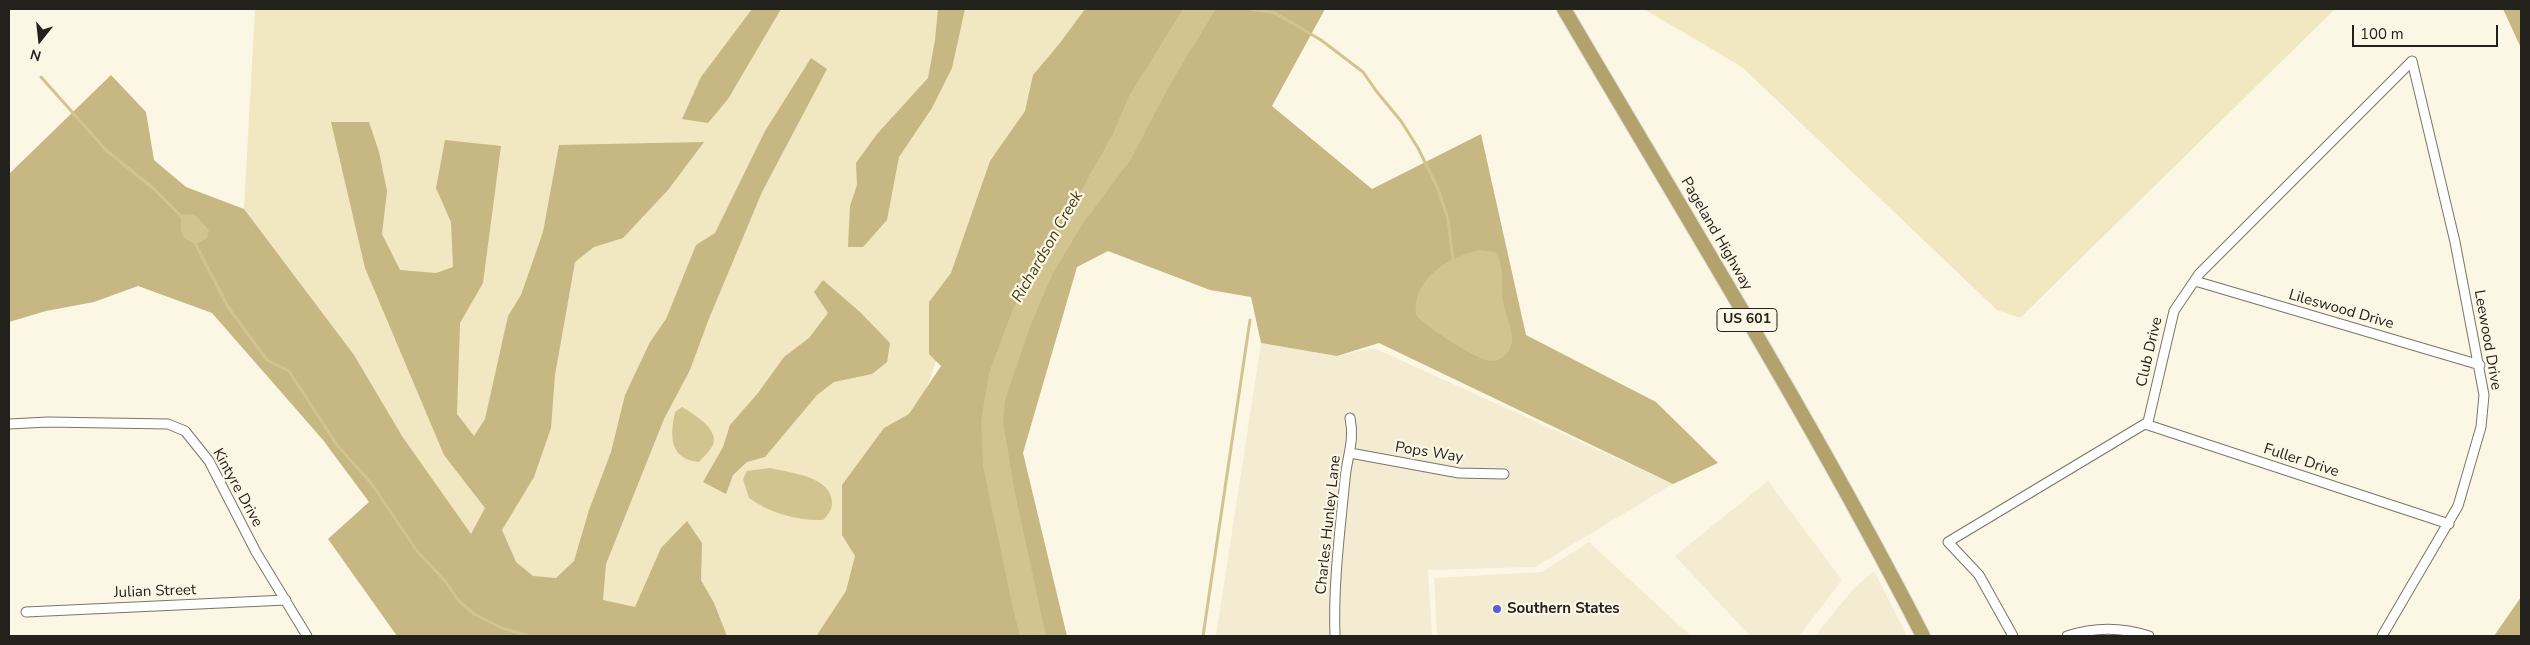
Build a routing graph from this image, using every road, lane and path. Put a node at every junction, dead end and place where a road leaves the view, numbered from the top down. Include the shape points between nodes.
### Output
1 (1564, 9) edge
2 (2412, 61) joint
3 (2195, 281) junction
4 (2480, 365) junction
5 (1350, 418) dead end
6 (9, 424) edge
7 (2145, 424) junction
8 (1350, 453) junction
9 (1504, 474) dead end
10 (2449, 524) junction
11 (286, 600) junction
12 (26, 612) dead end
13 (307, 636) edge
14 (1335, 636) edge
15 (1923, 636) edge
16 (2013, 636) edge
17 (2067, 636) edge
18 (2150, 636) edge
19 (2382, 636) edge

1 - 15 highway, Pageland Highway / US 601 via 1811,428
2 - 3 street, Club Drive
2 - 4 street, Leewood Drive
3 - 4 street, Lileswood Drive
3 - 7 street, Club Drive via 2174,311
4 - 10 street, Leewood Drive via 2484,395 2481,427 2458,506
5 - 8 street, Charles Hunley Lane via 1354,434
6 - 11 street, Kintyre Drive via 168,424 185,431 208,461 256,552
7 - 10 street, Fuller Drive
7 - 16 street via 1948,542 1979,575
8 - 9 street, Pops Way via 1449,472
8 - 14 street, Charles Hunley Lane via 1345,475 1334,604
10 - 19 street, Leewood Drive
11 - 12 street, Julian Street
11 - 13 street, Kintyre Drive
17 - 18 street via 2086,630 2111,629

